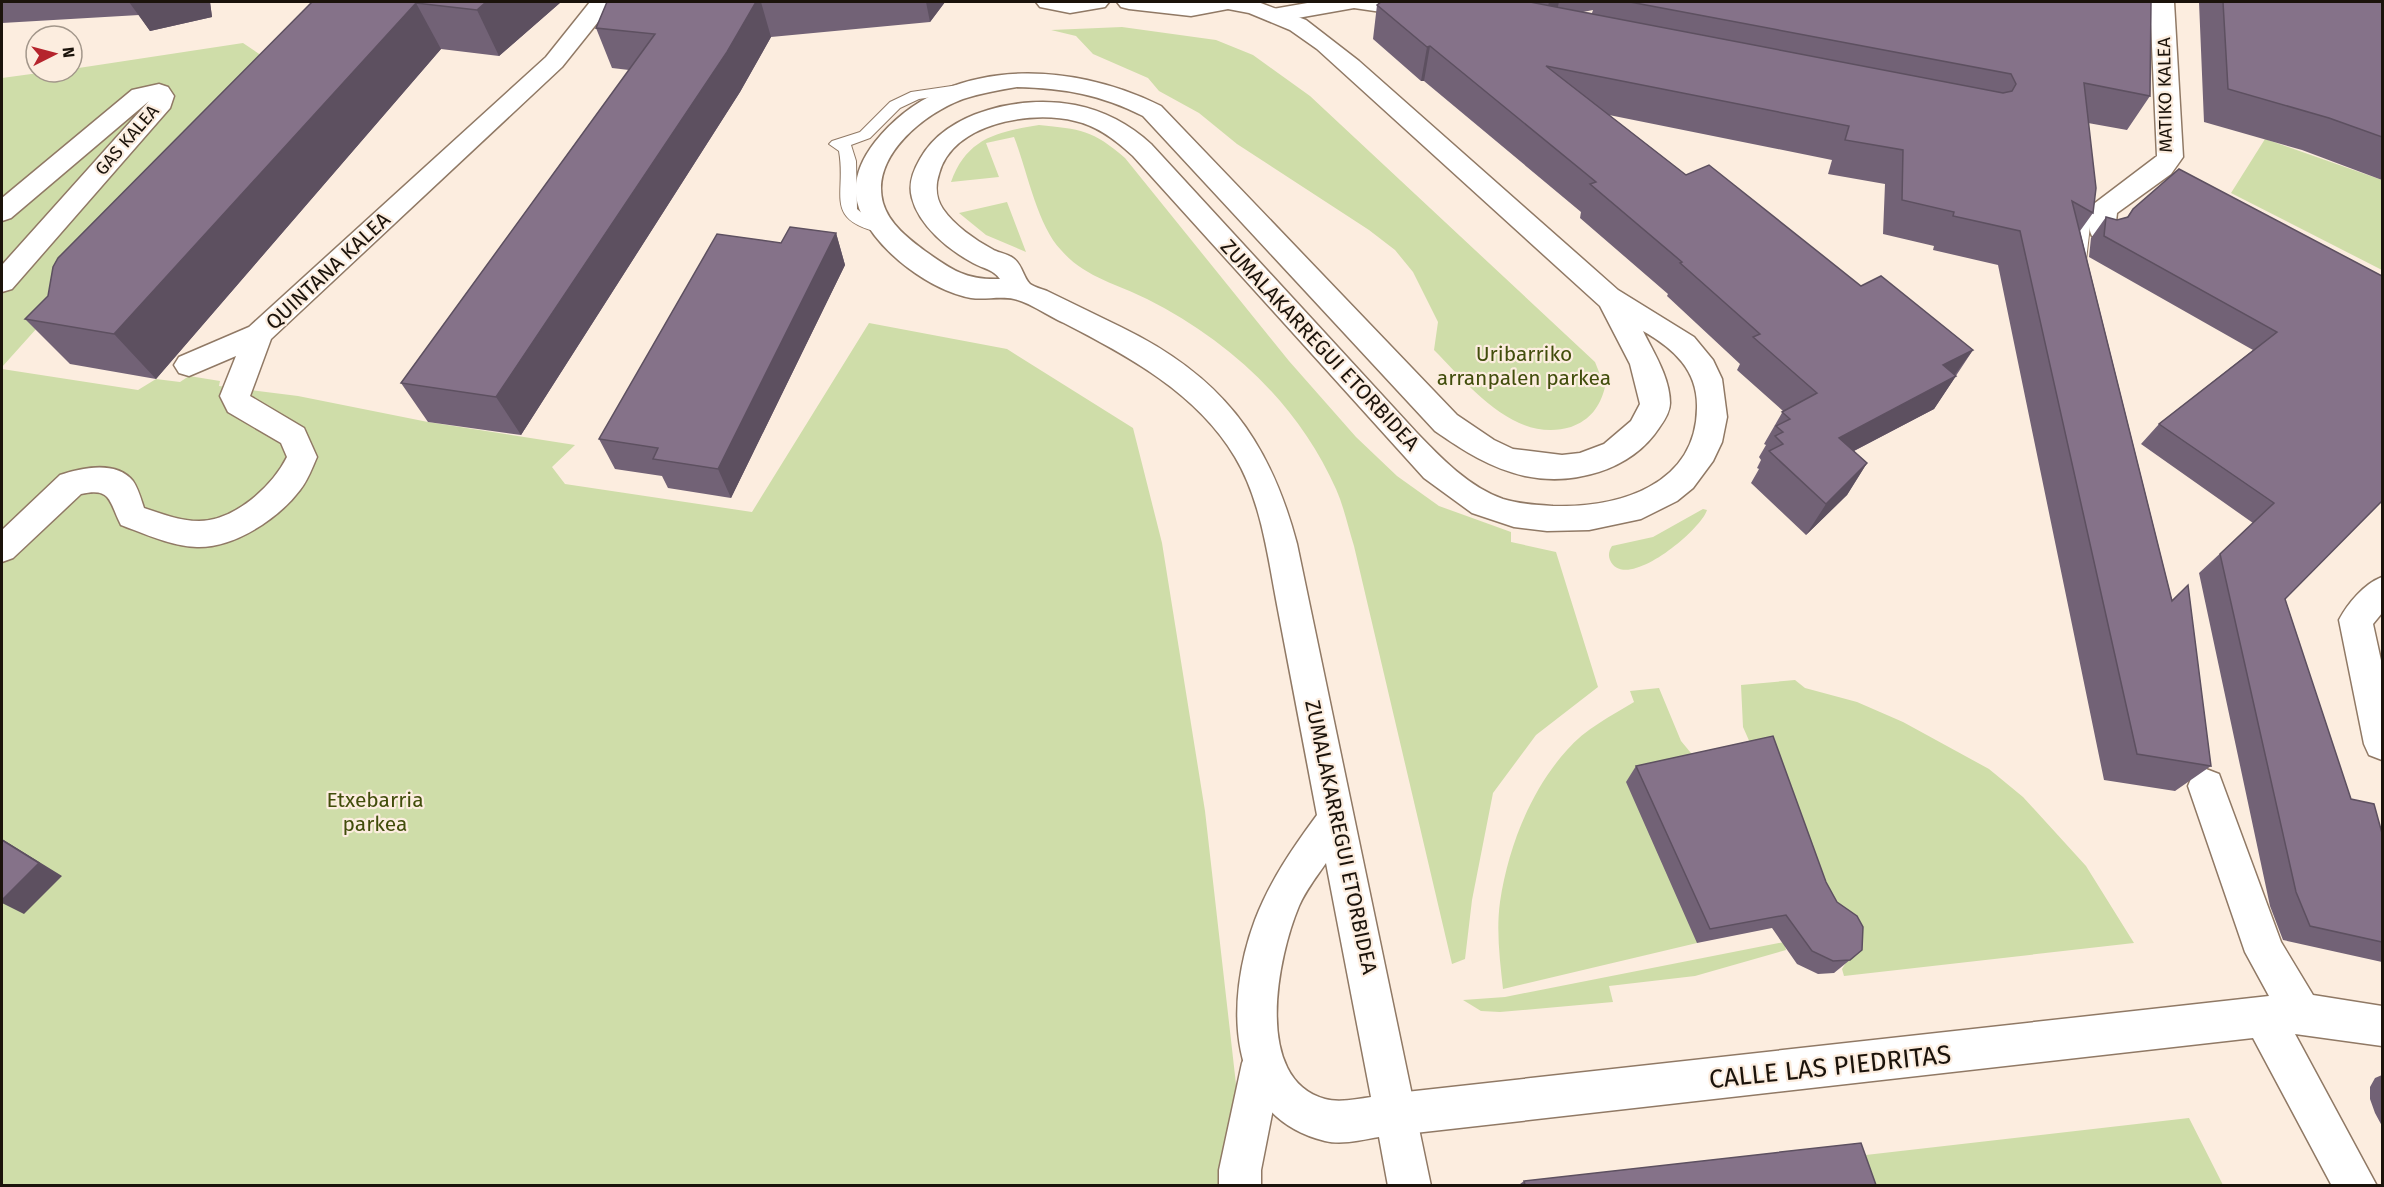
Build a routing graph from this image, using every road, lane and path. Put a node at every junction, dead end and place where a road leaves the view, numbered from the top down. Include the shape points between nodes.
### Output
1 (602, 2) edge
2 (1048, 2) edge
3 (1097, 2) edge
4 (1129, 2) edge
5 (1228, 2) edge
6 (1350, 2) edge
7 (1359, 2) edge
8 (2162, 2) edge
9 (1275, 15) junction
10 (1451, 15) edge
11 (978, 86) junction
12 (2, 212) edge
13 (2103, 219) joint
14 (881, 228) junction
15 (2076, 279) edge
16 (2, 282) edge
17 (1020, 291) junction
18 (1611, 299) junction
19 (259, 334) junction
20 (189, 366) dead end
21 (2, 549) edge
22 (2382, 591) edge
23 (2382, 744) edge
24 (2206, 786) edge
25 (1336, 818) junction
26 (2282, 1015) junction
27 (2382, 1026) edge
28 (1262, 1063) junction
29 (1397, 1114) junction
30 (1240, 1185) edge
31 (1410, 1185) edge
32 (2356, 1185) edge

1 - 19 street, QUINTANA KALEA via 554,62
2 - 3 street via 1070,6
4 - 5 street, ZUMALAKARREGUI ETORBIDEA via 1191,9
5 - 9 street, ZUMALAKARREGUI ETORBIDEA
6 - 9 street
7 - 10 street
8 - 13 street, MATIKO KALEA via 2170,157
9 - 18 street, ZUMALAKARREGUI ETORBIDEA via 1325,44
11 - 14 street, ZUMALAKARREGUI ETORBIDEA via 936,101 900,128 877,157 868,188
11 - 14 lane via 916,95 895,105 865,135 837,144 846,148 849,158 849,210 858,221
11 - 18 street, ZUMALAKARREGUI ETORBIDEA via 1041,79 1114,93 1152,111 1446,423 1488,450 1526,465 1582,465 1616,453 1640,432 1656,407 1653,385
12 - 16 street, GAS KALEA via 141,95 159,92 162,96 161,103
13 - 15 lane via 2082,224
14 - 17 street, ZUMALAKARREGUI ETORBIDEA via 894,243 936,272 969,288
17 - 18 street, ZUMALAKARREGUI ETORBIDEA via 1006,266 976,251 937,219 925,198 924,180 931,158 946,141 992,118 1062,111 1090,117 1122,131 1142,150 1296,322 1452,484 1482,504 1503,512 1578,520 1611,517 1651,503 1677,483 1699,459 1713,414 1704,370 1686,344
17 - 25 street, ZUMALAKARREGUI ETORBIDEA via 1145,353 1203,400 1238,438 1270,503 1281,544
19 - 20 street
19 - 21 street, QUINTANA KALEA via 235,396 239,404 293,436 302,457 289,482 265,504 230,528 200,534 160,527 132,516 122,488 107,480 89,480 71,484
22 - 23 street via 2356,620
24 - 26 street via 2265,952
25 - 28 street via 1286,893 1265,945 1256,1012
25 - 29 street, ZUMALAKARREGUI ETORBIDEA
26 - 27 street, CALLE LAS PIEDRITAS
26 - 29 street, CALLE LAS PIEDRITAS
26 - 32 street
28 - 29 street, CALLE LAS PIEDRITAS via 1280,1095 1306,1115 1327,1121
28 - 30 street
29 - 31 street, ZUMALAKARREGUI ETORBIDEA

